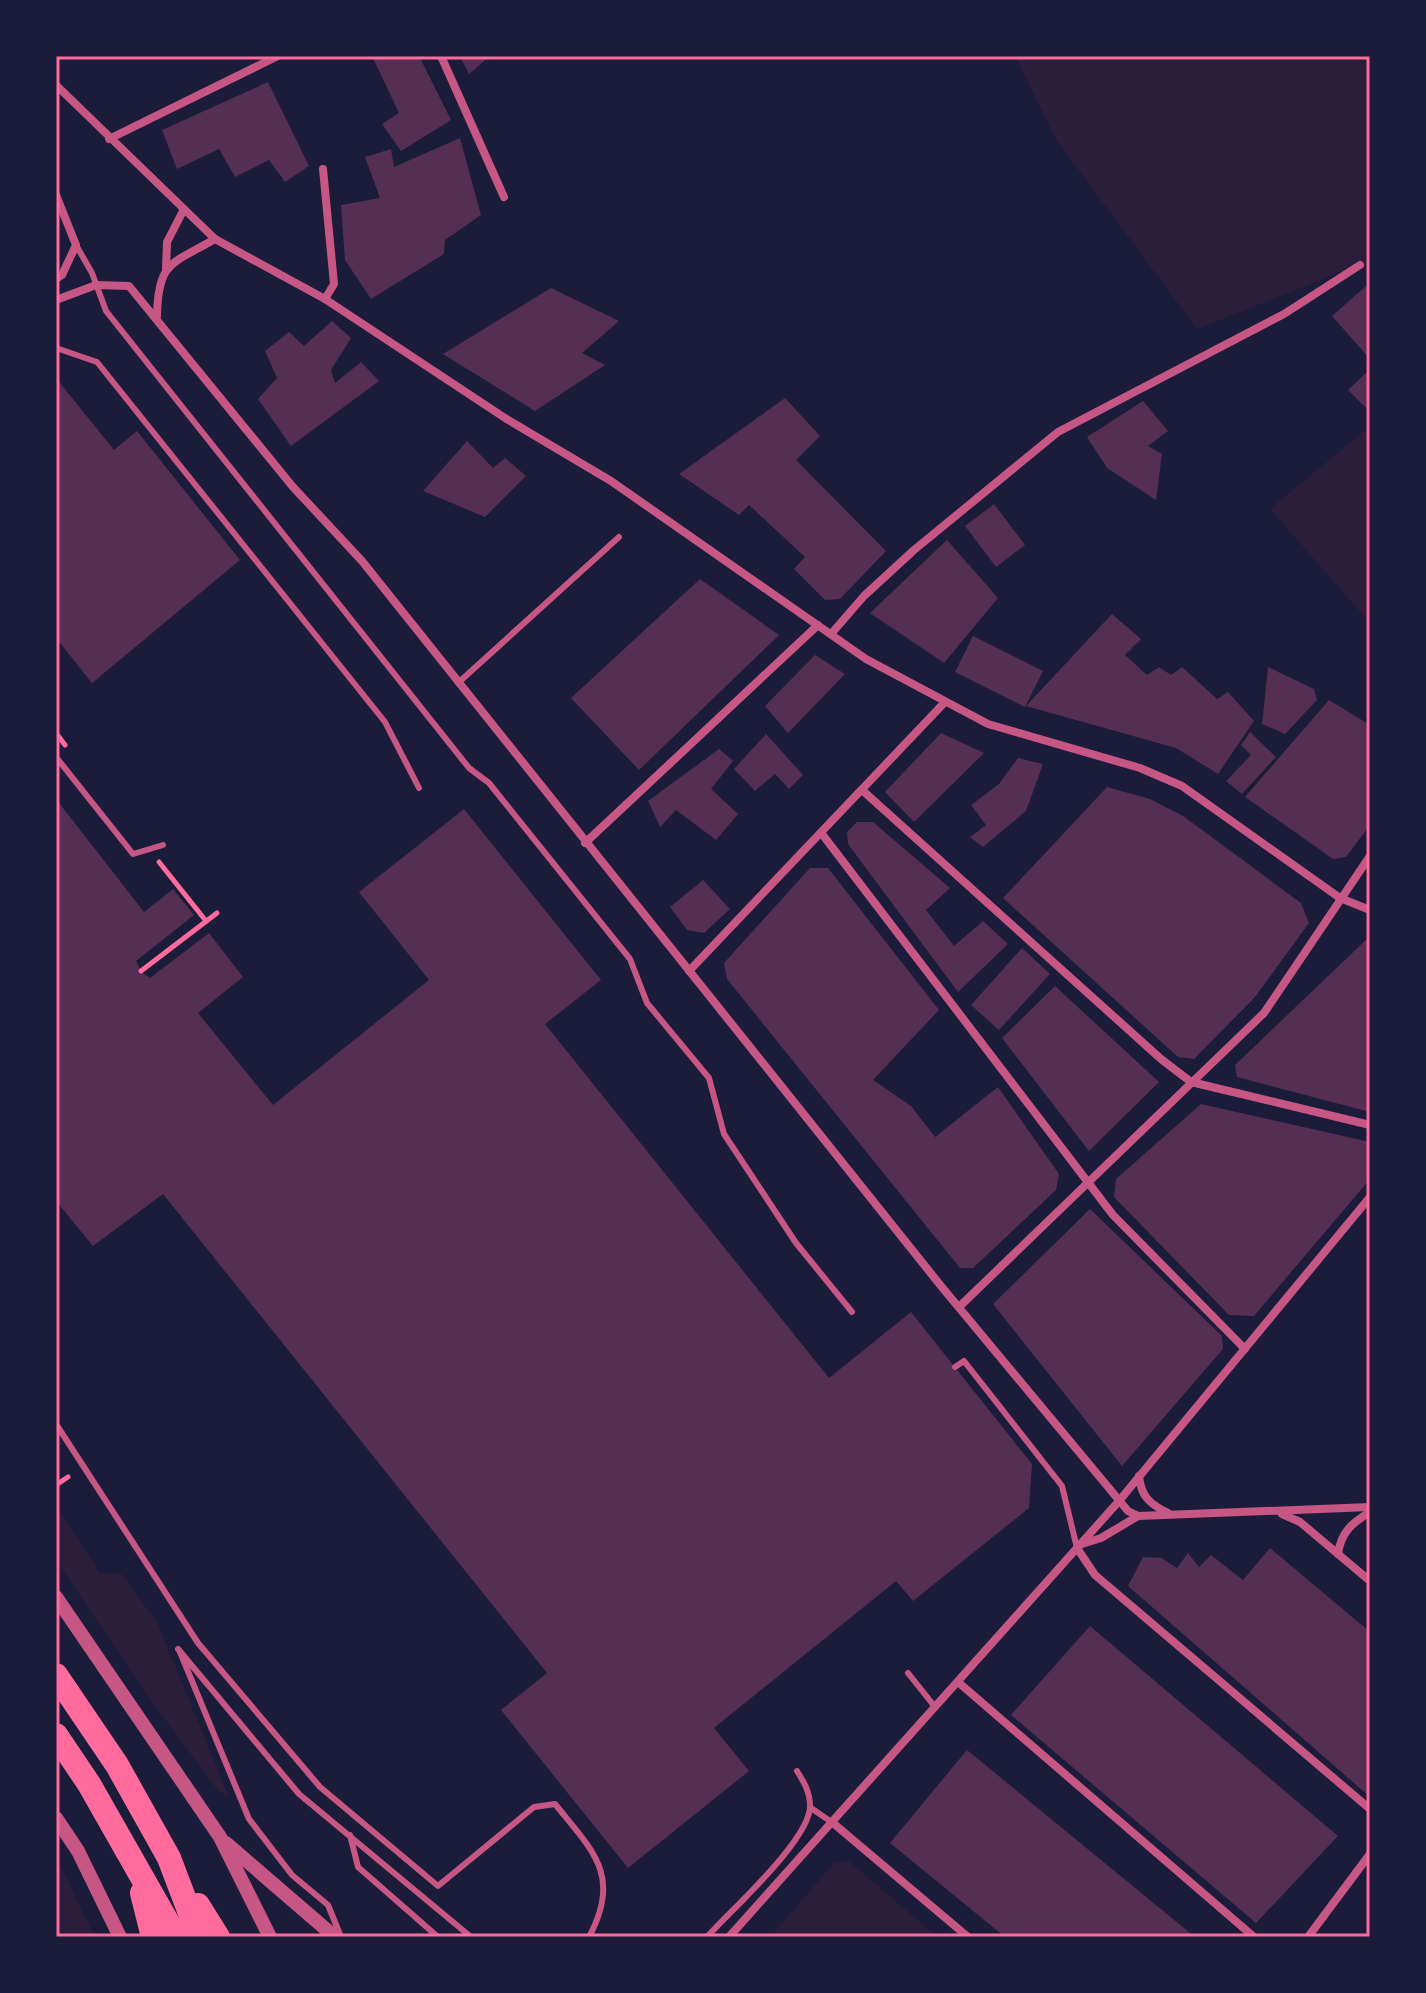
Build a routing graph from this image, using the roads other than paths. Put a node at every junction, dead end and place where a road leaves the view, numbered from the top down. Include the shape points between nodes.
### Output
1 (278, 56) edge
2 (441, 56) edge
3 (56, 85) edge
4 (109, 139) junction
5 (323, 169) dead end
6 (56, 195) edge
7 (504, 197) dead end
8 (183, 211) junction
9 (215, 239) junction
10 (76, 245) junction
11 (1360, 265) dead end
12 (166, 268) junction
13 (56, 279) edge
14 (96, 285) junction
15 (325, 299) junction
16 (56, 300) edge
17 (157, 317) junction
18 (56, 348) edge
19 (619, 537) dead end
20 (818, 625) junction
21 (831, 634) junction
22 (458, 683) junction
23 (945, 702) junction
24 (56, 757) edge
25 (419, 788) dead end
26 (862, 790) junction
27 (822, 834) junction
28 (585, 843) junction
29 (163, 845) dead end
30 (1370, 856) edge
31 (1340, 898) junction
32 (1370, 910) edge
33 (689, 971) junction
34 (1191, 1082) junction
35 (1370, 1125) edge
36 (1089, 1183) junction
37 (1370, 1197) edge
38 (959, 1307) junction
39 (852, 1312) dead end
40 (1245, 1349) junction
41 (955, 1367) dead end
42 (56, 1424) edge
43 (1139, 1476) junction
44 (1119, 1501) junction
45 (1370, 1510) edge
46 (1282, 1513) junction
47 (1168, 1514) junction
48 (1138, 1516) junction
49 (1079, 1546) junction
50 (1338, 1554) junction
51 (1370, 1581) edge
52 (56, 1597) edge
53 (908, 1673) dead end
54 (56, 1675) edge
55 (958, 1682) junction
56 (935, 1707) junction
57 (56, 1735) edge
58 (797, 1771) dead end
59 (811, 1808) junction
60 (1370, 1809) edge
61 (56, 1818) edge
62 (833, 1823) junction
63 (350, 1835) junction
64 (220, 1837) junction
65 (1370, 1854) edge
66 (169, 1858) junction
67 (133, 1860) junction
68 (120, 1937) edge
69 (153, 1937) edge
70 (176, 1937) edge
71 (199, 1937) edge
72 (218, 1937) edge
73 (270, 1937) edge
74 (335, 1937) edge
75 (341, 1937) edge
76 (438, 1937) edge
77 (471, 1937) edge
78 (589, 1937) edge
79 (707, 1937) edge
80 (729, 1937) edge
81 (968, 1937) edge
82 (1254, 1937) edge
83 (1308, 1937) edge

1 - 4 street
2 - 7 street
3 - 4 street
4 - 8 street
5 - 15 street via 334,284
6 - 10 street
8 - 9 street
8 - 12 street via 167,242
9 - 12 street
9 - 15 street
10 - 13 street
10 - 14 lane
11 - 21 street via 1284,314 1058,432 914,550
12 - 17 street via 159,282
14 - 16 street
14 - 17 street via 129,286
14 - 39 lane via 106,311 469,768 489,783 630,959 647,1003 709,1078 724,1134 796,1243
15 - 20 street via 611,481
17 - 22 street
18 - 25 lane via 97,362 385,722
19 - 22 lane
20 - 21 street
20 - 28 street
21 - 23 street
22 - 28 street
23 - 26 street
23 - 31 street via 988,724 1140,768 1182,786
24 - 29 lane via 133,854
26 - 27 street
26 - 34 street
27 - 33 street
27 - 36 street
28 - 33 street
30 - 31 street
31 - 32 street
31 - 34 street via 1264,1013
33 - 38 street
34 - 35 street
34 - 36 street
36 - 38 street
36 - 40 street via 1113,1215
37 - 40 street
38 - 44 street
40 - 43 street
41 - 49 lane via 964,1361 1062,1486
42 - 78 lane via 198,1643 320,1787 438,1886 534,1807 555,1804 604,1873 602,1913
43 - 44 street
43 - 47 street via 1149,1504
44 - 48 street
44 - 49 street
45 - 46 street via 1305,1507
45 - 50 street via 1351,1523
46 - 47 street
46 - 50 street
47 - 48 street
48 - 49 street
49 - 55 street
49 - 60 street via 1095,1575
50 - 51 street
52 - 64 street
53 - 56 lane
54 - 66 highway via 117,1765
55 - 56 street
55 - 82 street
56 - 62 street
57 - 67 highway
58 - 59 lane
59 - 62 lane
59 - 79 lane via 802,1832
61 - 68 street
62 - 80 street
62 - 81 street
63 - 75 lane via 299,1794 178,1649 249,1819 292,1875 328,1905
63 - 76 lane via 358,1867
63 - 77 lane
64 - 73 street
64 - 74 street
65 - 83 street
66 - 71 highway
66 - 72 highway
67 - 69 highway
67 - 70 highway

